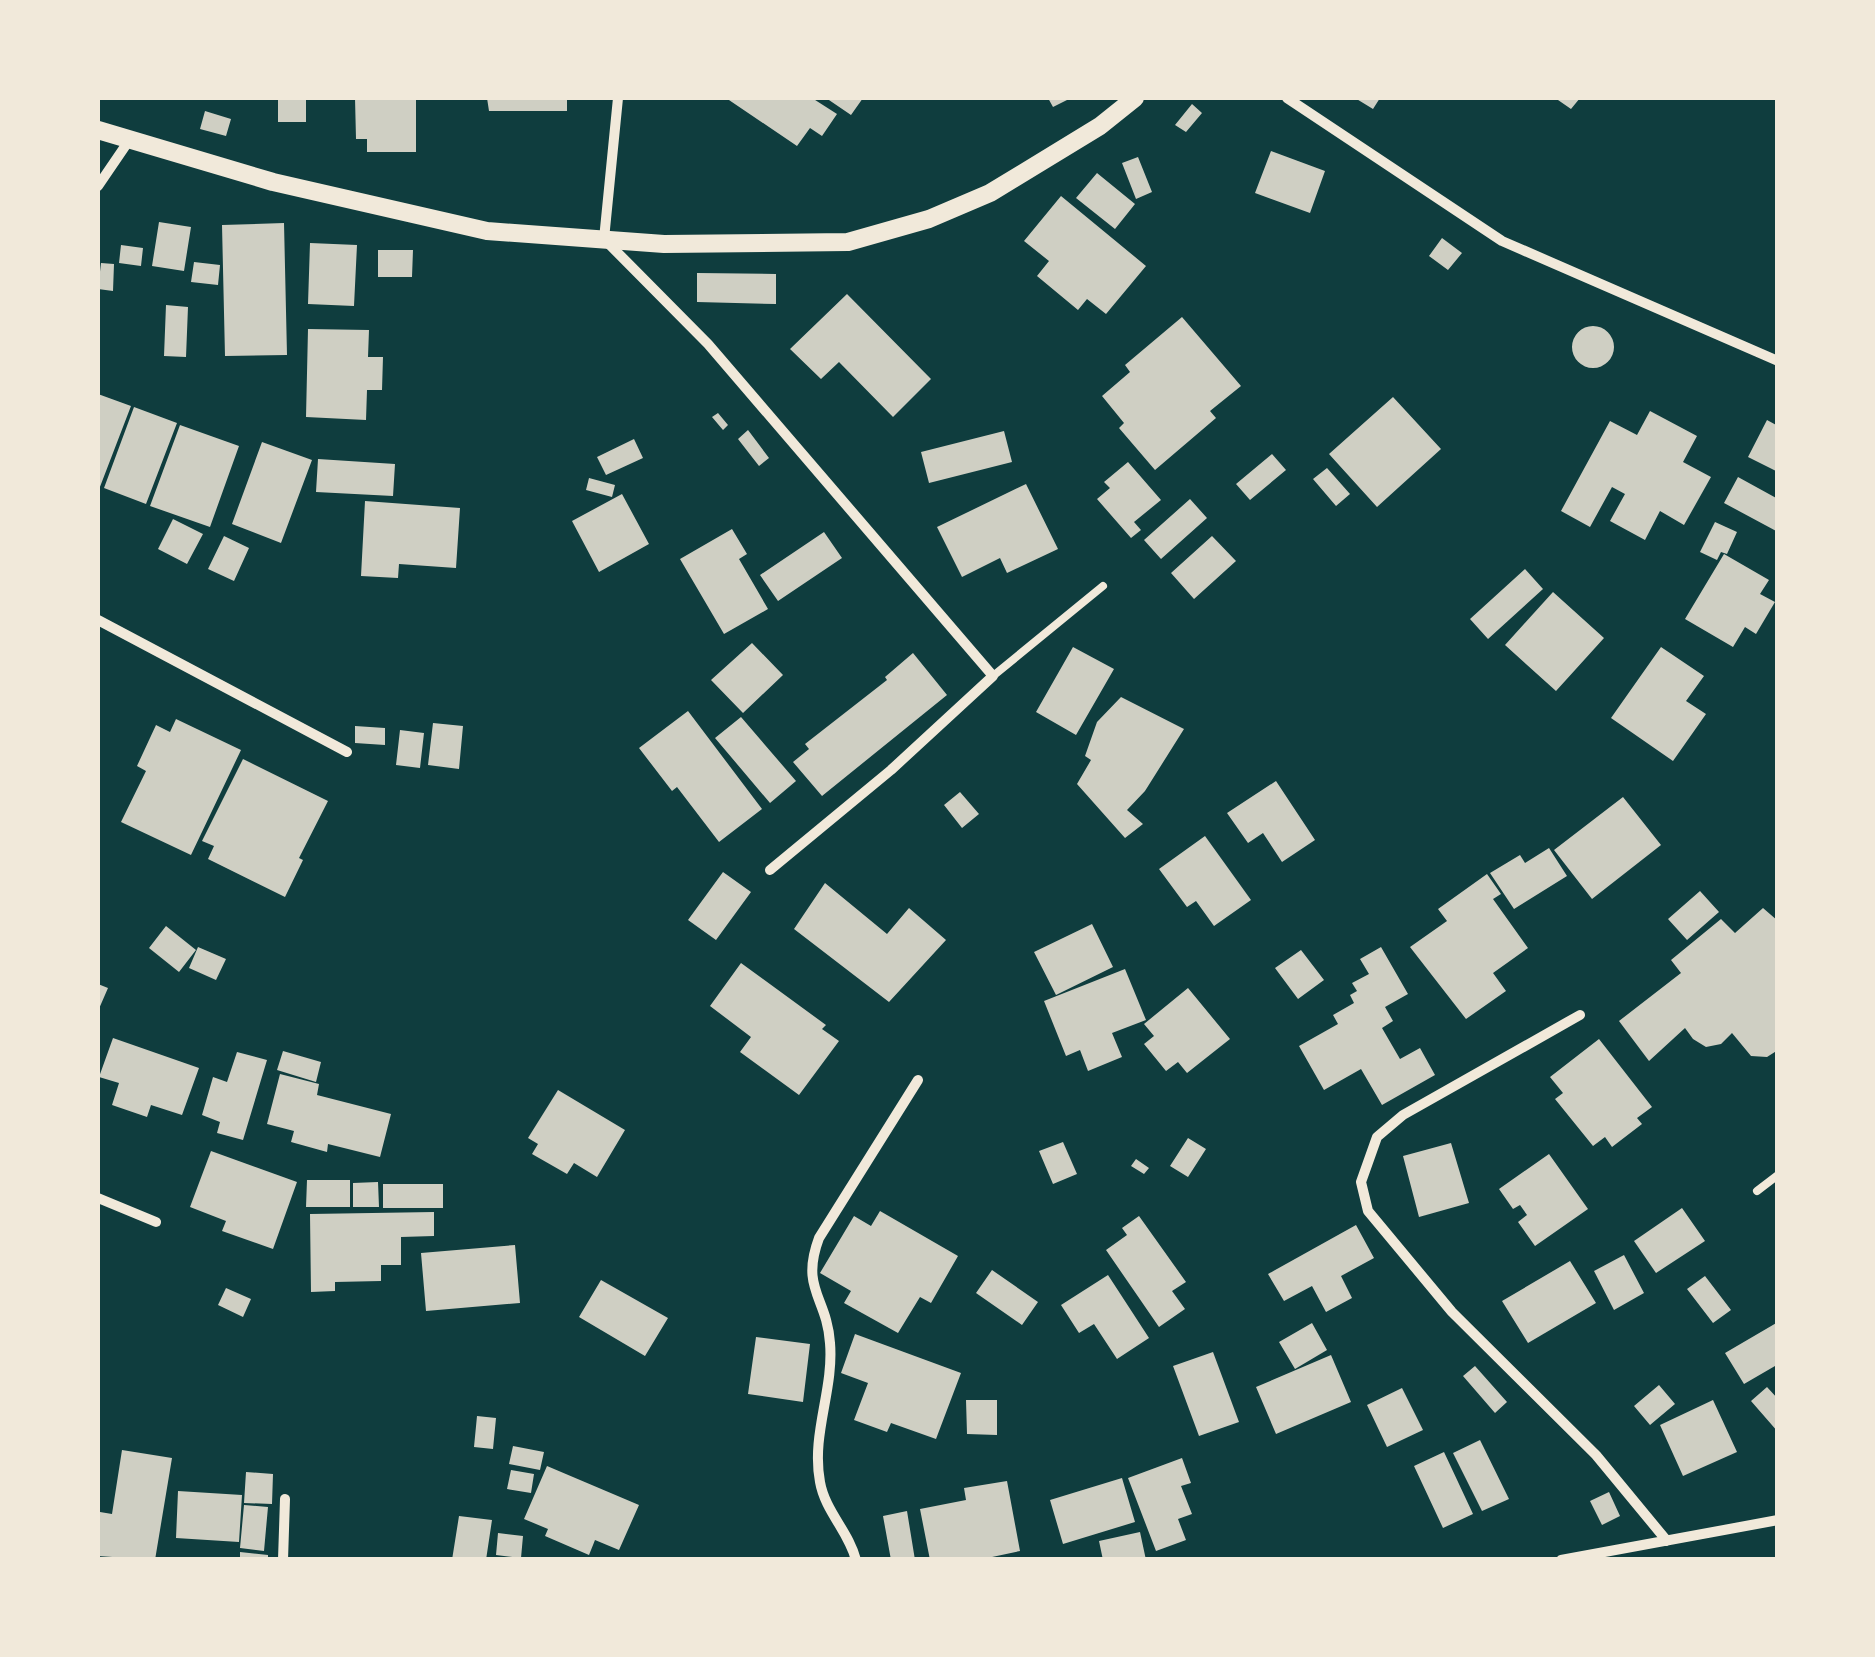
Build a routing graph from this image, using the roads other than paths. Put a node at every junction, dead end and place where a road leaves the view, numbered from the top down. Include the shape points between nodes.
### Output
1 (618, 98) edge
2 (1135, 98) edge
3 (1287, 98) edge
4 (98, 130) edge
5 (128, 142) junction
6 (98, 186) edge
7 (604, 239) junction
8 (1778, 361) edge
9 (1103, 586) dead end
10 (98, 620) edge
11 (993, 676) junction
12 (347, 752) dead end
13 (770, 870) dead end
14 (1580, 1015) dead end
15 (918, 1080) dead end
16 (1778, 1175) edge
17 (1758, 1192) dead end
18 (98, 1198) edge
19 (156, 1222) dead end
20 (285, 1499) dead end
21 (1778, 1520) edge
22 (1668, 1540) junction
23 (1626, 1555) edge
24 (283, 1560) edge
25 (856, 1560) edge
26 (1561, 1560) edge

1 - 7 street
2 - 7 street via 990,194 848,242
3 - 8 street via 1502,240
4 - 5 street
5 - 6 street
5 - 7 street via 487,231
7 - 11 street via 708,344
9 - 11 lane
10 - 12 street
11 - 13 street
14 - 22 street via 1403,1115 1377,1137 1361,1182 1368,1212 1452,1312 1596,1456
15 - 25 street via 810,1262 830,1344 816,1450 820,1486
16 - 17 lane
18 - 19 street
20 - 24 street
21 - 22 street
22 - 23 street
23 - 26 street

